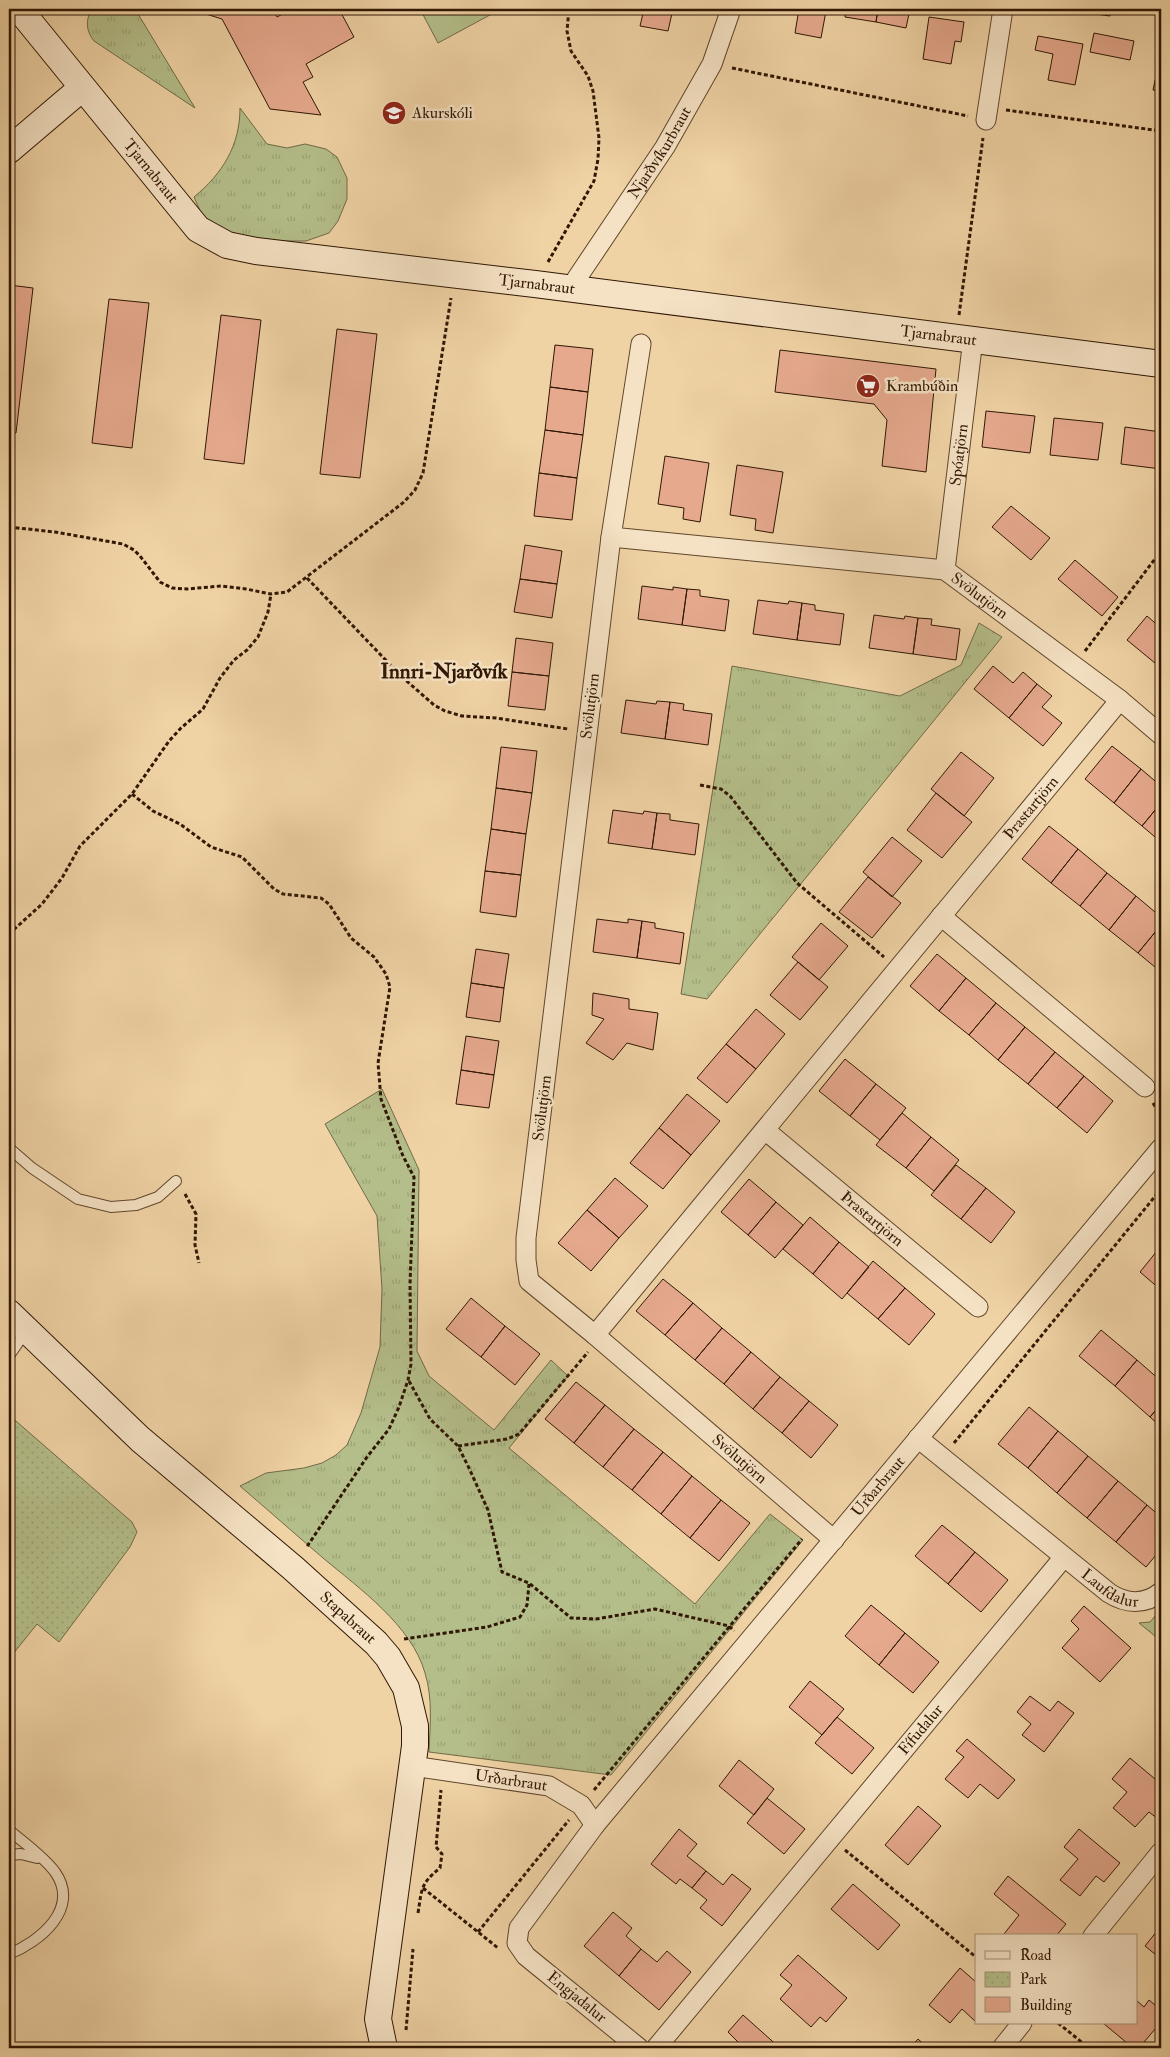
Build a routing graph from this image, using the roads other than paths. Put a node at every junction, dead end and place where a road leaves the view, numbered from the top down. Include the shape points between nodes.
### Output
1 (19, 9) edge
2 (731, 9) edge
3 (1003, 9) edge
4 (82, 88) junction
5 (986, 120) road end
6 (9, 150) edge
7 (573, 288) junction
8 (965, 338) junction
9 (641, 344) dead end
10 (1161, 364) edge
11 (611, 537) junction
12 (945, 570) junction
13 (1120, 700) junction
14 (1161, 735) edge
15 (941, 916) junction
16 (1145, 1086) dead end
17 (764, 1130) junction
18 (9, 1148) edge
19 (1161, 1148) edge
20 (176, 1181) road end
21 (978, 1308) dead end
22 (18, 1322) edge
23 (597, 1337) junction
24 (9, 1356) edge
25 (918, 1438) junction
26 (834, 1540) junction
27 (1064, 1557) junction
28 (1161, 1592) edge
29 (412, 1766) junction
30 (594, 1825) junction
31 (9, 1830) edge
32 (1161, 1852) edge
33 (9, 1855) edge
34 (47, 1864) junction
35 (1095, 1934) edge
36 (521, 1949) joint
37 (9, 1954) edge
38 (1021, 2024) edge
39 (396, 2044) edge
40 (639, 2048) edge
41 (656, 2048) edge
42 (1002, 2048) edge

1 - 4 street, Tjarnabraut
2 - 7 street, Njarðvíkurbraut via 712,64 666,147 576,278
3 - 5 street
4 - 6 street
4 - 7 street, Tjarnabraut via 198,229 227,245
7 - 8 street, Tjarnabraut
8 - 10 street, Tjarnabraut
8 - 12 street, Spóatjörn
9 - 11 street, Svölutjörn
11 - 12 street, Svölutjörn
11 - 23 street, Svölutjörn via 526,1260 529,1281
12 - 13 street, Svölutjörn
13 - 14 street, Svölutjörn
13 - 15 street, Þrastartjörn
15 - 16 street
15 - 17 street, Þrastartjörn
17 - 21 street, Þrastartjörn
17 - 23 street, Þrastartjörn
18 - 20 lane via 78,1199 111,1208 136,1205 158,1197
19 - 25 street, Urðarbraut
22 - 24 lane
22 - 29 street, Stapabraut via 140,1439 293,1568 388,1657 398,1672 411,1705 415,1739
23 - 26 street, Svölutjörn
25 - 26 street, Urðarbraut
25 - 27 street
26 - 30 street, Urðarbraut
27 - 28 street, Laufdalur via 1108,1593 1125,1601 1143,1601
27 - 41 street, Fífudalur
29 - 30 street, Urðarbraut via 549,1786 581,1805
29 - 39 street, Stapabraut via 378,2019
30 - 36 street, Urðarbraut via 519,1928
31 - 34 lane
32 - 35 street
33 - 34 lane via 32,1856
34 - 37 lane via 62,1889 60,1912 51,1926 36,1939
36 - 40 street, Engjadalur
38 - 42 street

